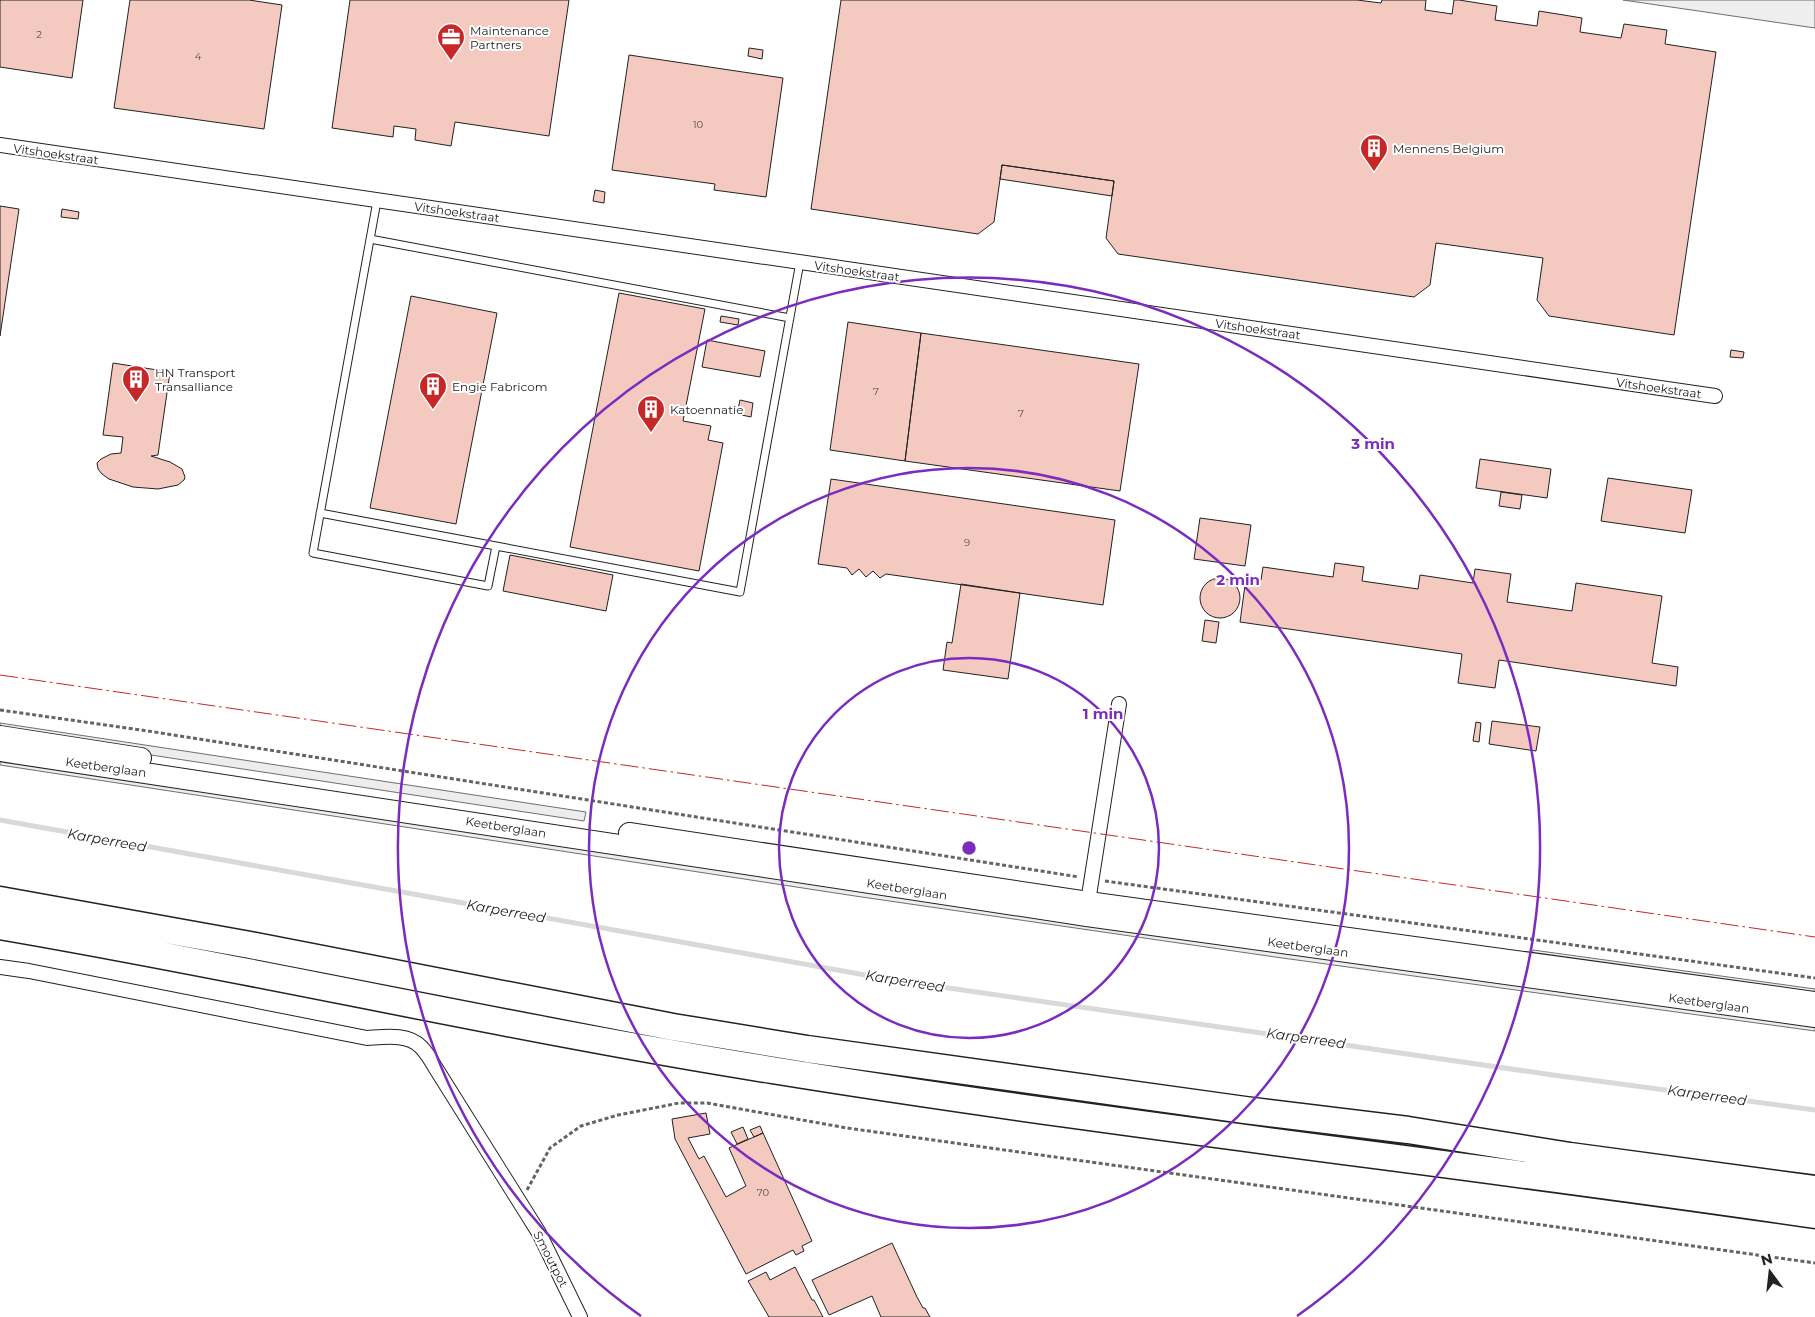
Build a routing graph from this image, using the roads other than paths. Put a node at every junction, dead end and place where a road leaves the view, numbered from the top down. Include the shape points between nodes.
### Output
1 (0, 146) edge
2 (377, 200) junction
3 (370, 239) junction
4 (800, 262) junction
5 (790, 318) junction
6 (1715, 396) dead end
7 (320, 513) junction
8 (496, 546) junction
9 (1119, 704) dead end
10 (0, 736) edge
11 (0, 751) edge
12 (0, 900) edge
13 (1088, 902) junction
14 (0, 926) edge
15 (0, 967) edge
16 (1815, 1002) edge
17 (1815, 1017) edge
18 (1815, 1189) edge
19 (1815, 1216) edge
20 (580, 1317) edge

1 - 2 street, Vitshoekstraat
2 - 3 lane
2 - 4 street, Vitshoekstraat
3 - 5 lane
3 - 7 lane
4 - 5 lane
4 - 6 street, Vitshoekstraat
5 - 8 lane via 740,592
7 - 8 lane
7 - 8 lane via 313,553 488,586
9 - 13 street
10 - 13 main road, Keetberglaan
11 - 17 main road, Keetberglaan via 1077,915
12 - 18 highway via 673,1027 807,1049
13 - 16 main road, Keetberglaan
14 - 19 highway via 591,1039 772,1070
15 - 20 street, Smoutpot via 367,1038 408,1039 420,1046 521,1201

